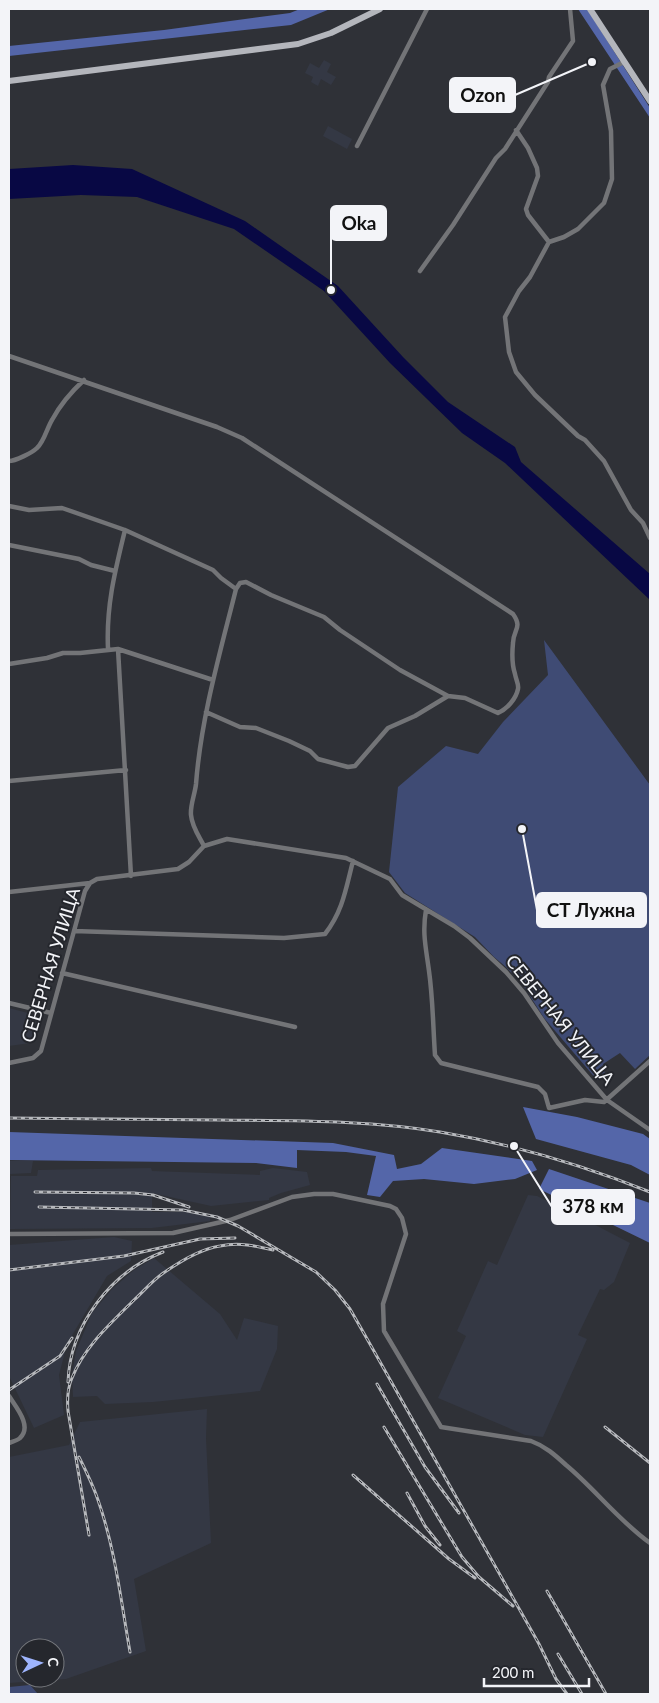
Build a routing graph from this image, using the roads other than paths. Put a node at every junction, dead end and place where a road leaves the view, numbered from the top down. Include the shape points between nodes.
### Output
1 (380, 9) edge
2 (427, 9) edge
3 (570, 9) edge
4 (590, 9) edge
5 (624, 62) junction
6 (9, 81) edge
7 (650, 101) edge
8 (516, 130) junction
9 (357, 146) dead end
10 (549, 242) junction
11 (420, 271) dead end
12 (9, 356) edge
13 (84, 380) junction
14 (9, 462) edge
15 (9, 506) edge
16 (125, 530) junction
17 (650, 538) edge
18 (9, 545) edge
19 (115, 571) junction
20 (236, 589) junction
21 (108, 649) junction
22 (118, 649) junction
23 (9, 664) edge
24 (213, 680) junction
25 (448, 696) junction
26 (206, 712) junction
27 (126, 770) junction
28 (9, 781) edge
29 (204, 846) junction
30 (353, 861) junction
31 (132, 876) junction
32 (90, 882) junction
33 (9, 892) edge
34 (426, 910) junction
35 (74, 932) junction
36 (62, 973) junction
37 (9, 1003) edge
38 (51, 1013) junction
39 (295, 1027) dead end
40 (650, 1061) edge
41 (9, 1063) edge
42 (607, 1100) junction
43 (650, 1130) edge
44 (9, 1234) edge
45 (9, 1396) edge
46 (9, 1443) edge
47 (650, 1543) edge

1 - 6 main road via 331,33 298,44
2 - 9 street
3 - 8 street via 573,41
4 - 5 main road
5 - 7 main road
5 - 10 street via 610,69 603,85 611,131 612,179 604,203 578,229
8 - 10 street via 537,168 538,176 526,209
8 - 11 street
10 - 17 street via 505,317 509,352 516,372 535,394 604,461
12 - 13 street
13 - 14 street via 70,392 38,448
13 - 25 street via 242,438 513,614 518,625 512,643 514,674 519,688 516,696 498,713 465,698
15 - 16 street via 29,510 62,508
16 - 19 street
16 - 20 street via 213,570
18 - 19 street via 79,559
19 - 21 street via 107,623
20 - 24 street
20 - 25 street via 240,582 246,582 324,617 400,670
21 - 22 street
21 - 23 street via 63,653
22 - 24 street
22 - 27 street
24 - 26 street
25 - 26 street via 388,728 355,766 348,767 318,759 310,751 281,737 256,728 240,727
26 - 29 street via 191,814
27 - 28 street
27 - 31 street
29 - 30 street, СЕВЕРНАЯ УЛИЦА via 227,839
29 - 31 street, СЕВЕРНАЯ УЛИЦА via 178,869
30 - 34 street, СЕВЕРНАЯ УЛИЦА via 390,879 402,895
30 - 35 street via 340,908 325,934 284,938
31 - 32 street, СЕВЕРНАЯ УЛИЦА
32 - 33 street
32 - 35 street, СЕВЕРНАЯ УЛИЦА
34 - 42 street, СЕВЕРНАЯ УЛИЦА via 470,938 506,972 558,1043
34 - 42 street via 424,936 437,1059 444,1064 538,1087 545,1094 549,1108 585,1100
35 - 36 street, СЕВЕРНАЯ УЛИЦА
36 - 38 street, СЕВЕРНАЯ УЛИЦА
36 - 39 street
37 - 38 street
38 - 41 street, СЕВЕРНАЯ УЛИЦА via 41,1051 32,1058
40 - 42 street
42 - 43 street, СЕВЕРНАЯ УЛИЦА
44 - 47 street via 173,1233 230,1220 292,1197 314,1194 332,1194 390,1206 402,1218 406,1234 383,1304 384,1331 441,1426 532,1441 544,1446
45 - 46 street via 25,1423 20,1438

